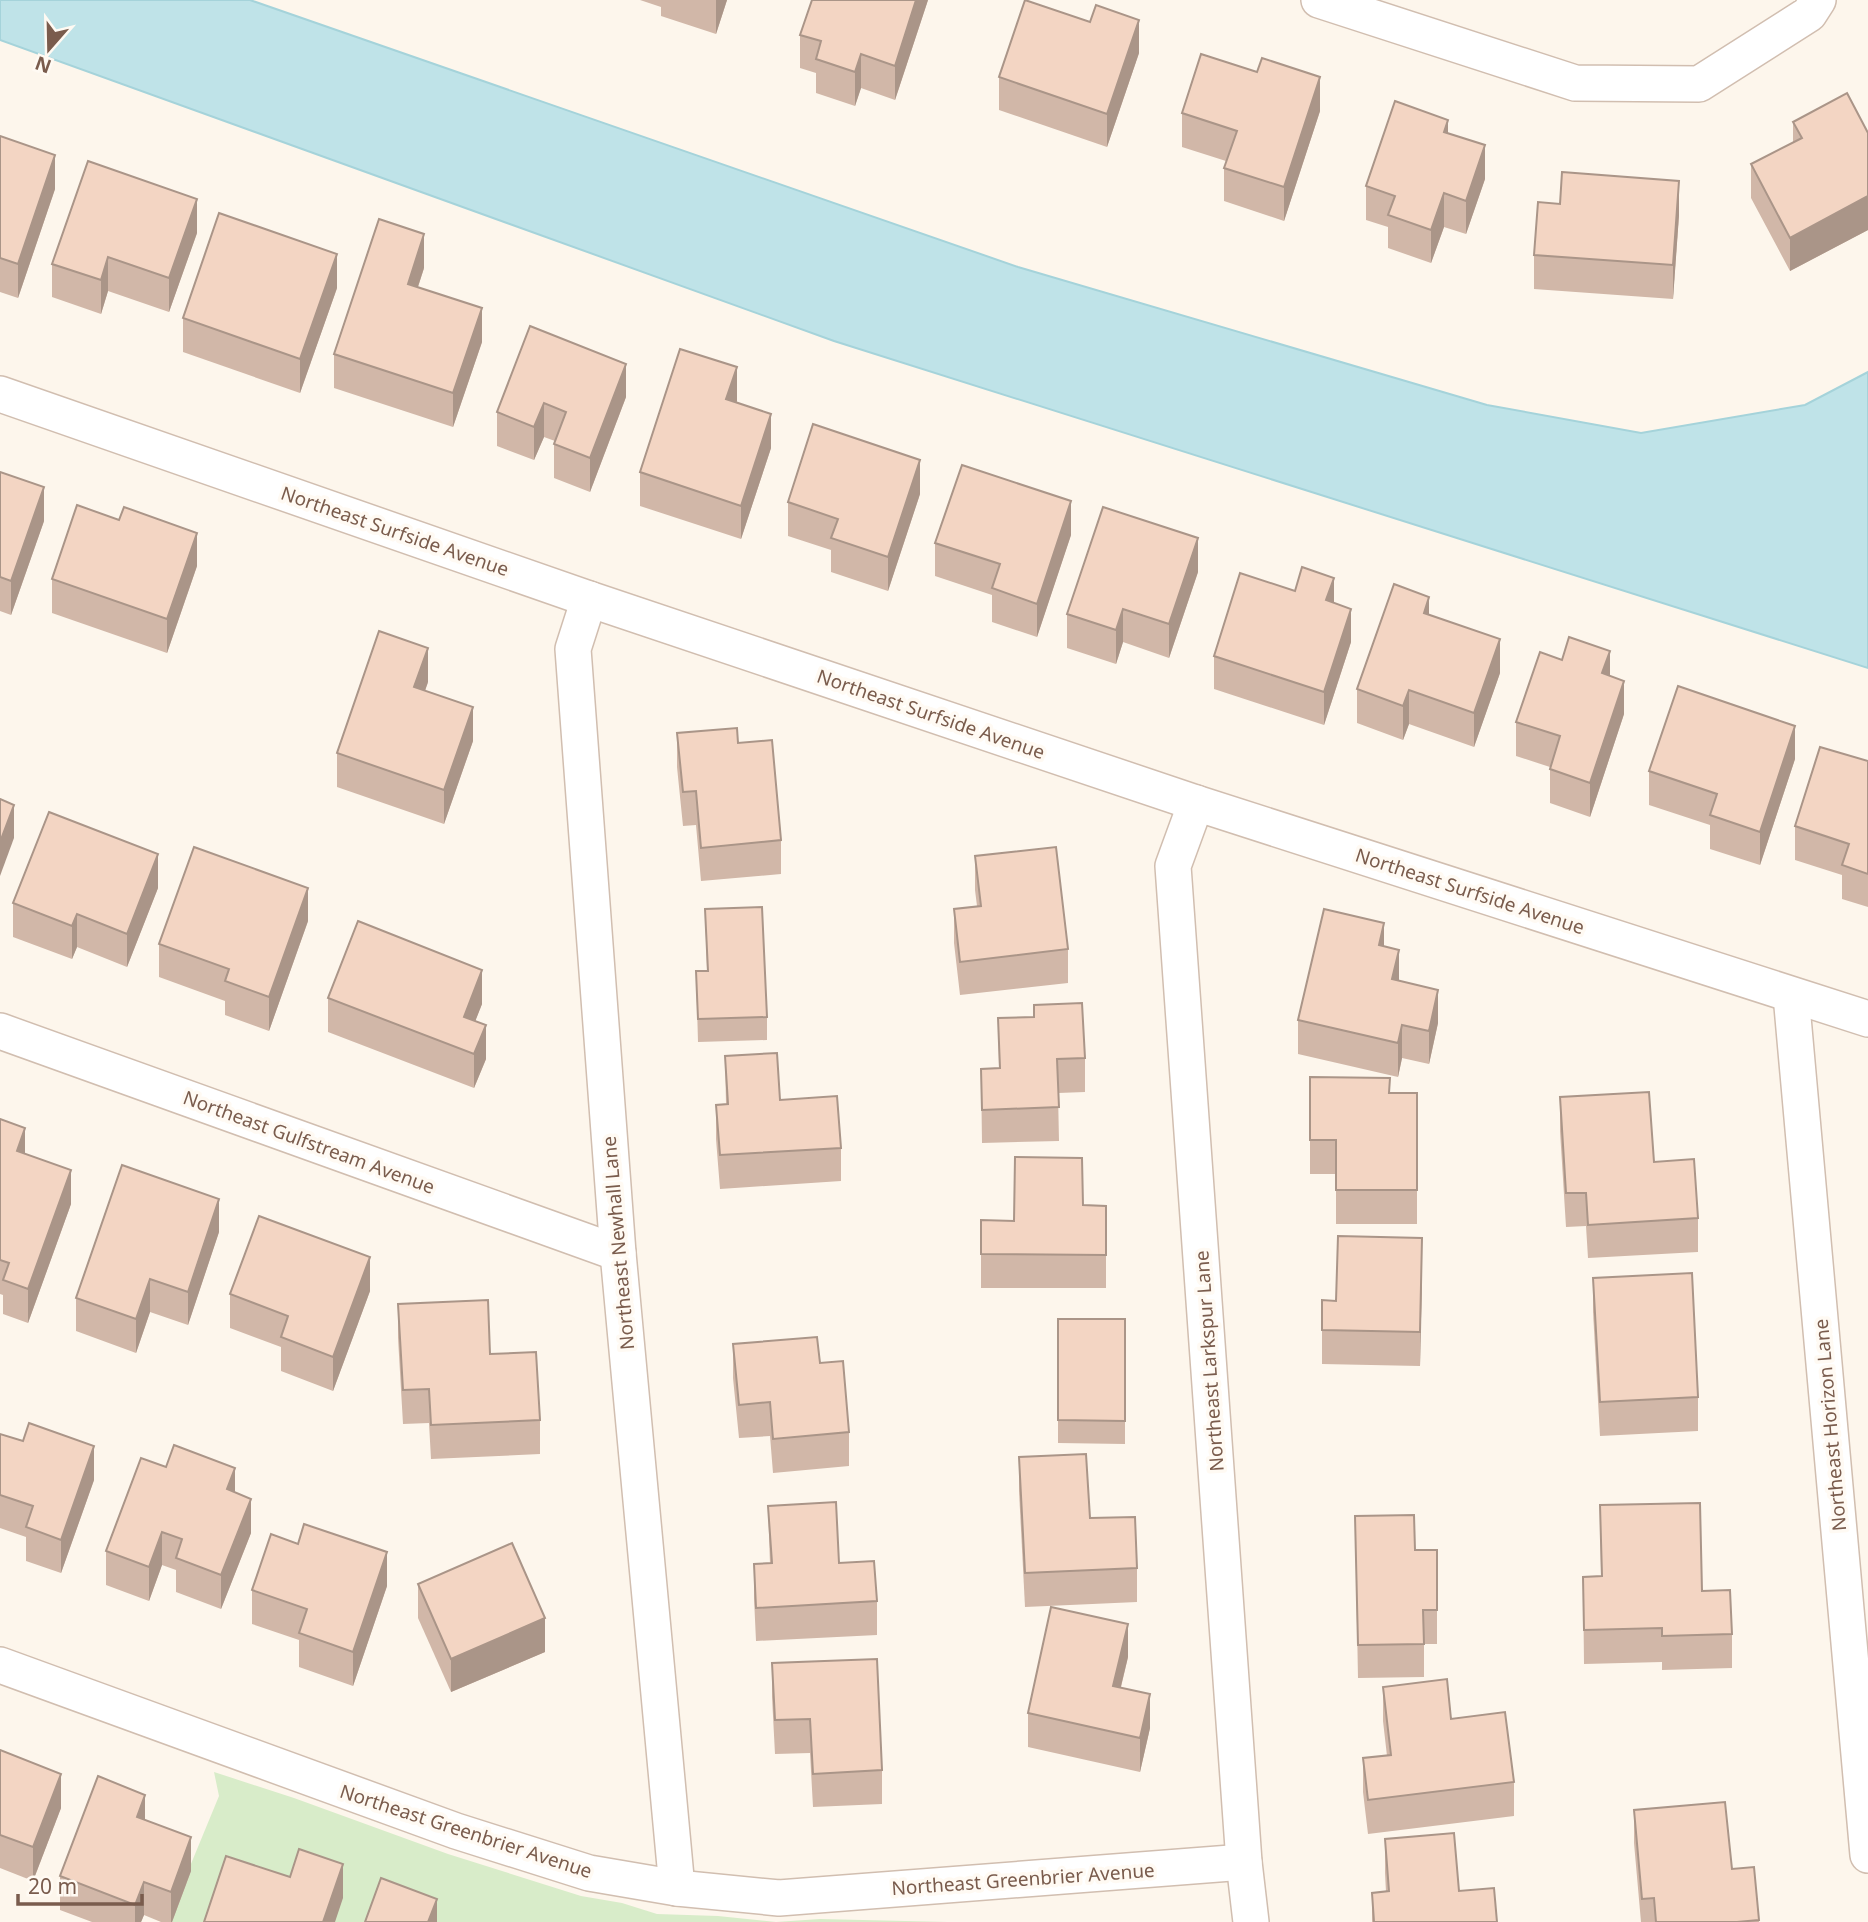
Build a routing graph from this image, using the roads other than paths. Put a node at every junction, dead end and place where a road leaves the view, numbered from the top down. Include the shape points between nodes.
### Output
1 (1319, 0) edge
2 (1818, 0) edge
3 (0, 394) edge
4 (589, 598) junction
5 (1196, 803) junction
6 (1791, 995) junction
7 (1868, 1019) edge
8 (0, 1031) edge
9 (618, 1253) junction
10 (0, 1665) edge
11 (1868, 1855) edge
12 (1244, 1862) junction
13 (677, 1888) junction
14 (1251, 1922) edge

1 - 2 street via 1575,83 1699,84 1809,14
3 - 4 street, Northeast Surfside Avenue
4 - 5 street, Northeast Surfside Avenue
4 - 9 street, Northeast Newhall Lane via 573,649
5 - 6 street, Northeast Surfside Avenue
5 - 12 street, Northeast Larkspur Lane via 1173,866
6 - 7 street, Northeast Surfside Avenue
6 - 11 street, Northeast Horizon Lane
8 - 9 street, Northeast Gulfstream Avenue
9 - 13 street, Northeast Newhall Lane
10 - 13 street, Northeast Greenbrier Avenue via 456,1831 589,1873
12 - 13 street, Northeast Greenbrier Avenue via 779,1898
12 - 14 street, Northeast Larkspur Lane

